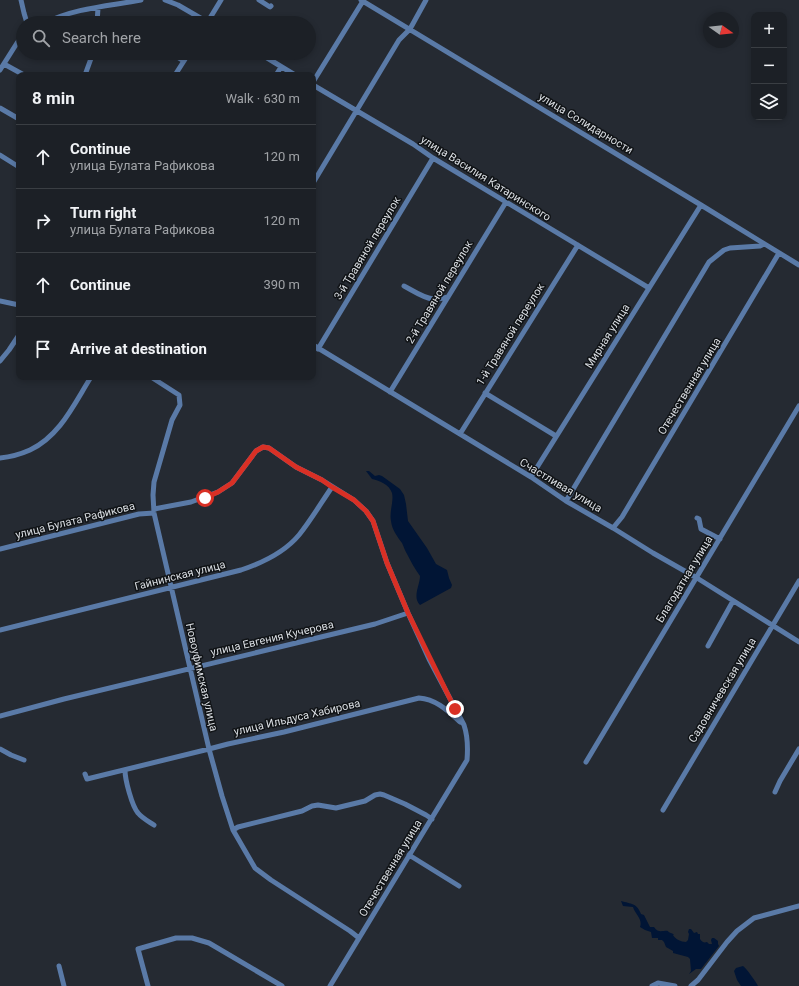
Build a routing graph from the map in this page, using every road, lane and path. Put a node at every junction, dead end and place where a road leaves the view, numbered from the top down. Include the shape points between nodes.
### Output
1 (21, 0) edge
2 (141, 0) edge
3 (165, 0) edge
4 (221, 0) edge
5 (259, 0) edge
6 (426, 0) edge
7 (362, 1) edge
8 (271, 6) dead end
9 (98, 8) junction
10 (25, 16) edge
11 (62, 16) edge
12 (97, 16) edge
13 (197, 16) edge
14 (212, 16) edge
15 (410, 29) junction
16 (16, 45) edge
17 (91, 60) edge
18 (270, 60) edge
19 (184, 61) edge
20 (4, 64) junction
21 (281, 67) junction
22 (0, 70) edge
23 (19, 72) edge
24 (86, 72) edge
25 (177, 72) edge
26 (278, 72) edge
27 (290, 72) edge
28 (316, 77) edge
29 (316, 88) edge
30 (0, 108) edge
31 (357, 111) junction
32 (16, 117) edge
33 (0, 155) edge
34 (433, 158) junction
35 (16, 165) edge
36 (316, 178) edge
37 (506, 202) junction
38 (701, 205) junction
39 (764, 244) junction
40 (578, 245) junction
41 (779, 253) junction
42 (799, 265) edge
43 (404, 286) dead end
44 (649, 288) junction
45 (448, 297) junction
46 (0, 301) edge
47 (16, 304) edge
48 (16, 340) edge
49 (316, 345) edge
50 (316, 348) edge
51 (0, 361) edge
52 (89, 380) edge
53 (156, 380) edge
54 (390, 392) junction
55 (485, 393) junction
56 (799, 406) edge
57 (460, 434) junction
58 (556, 436) junction
59 (0, 458) edge
60 (531, 478) junction
61 (332, 487) junction
62 (566, 501) junction
63 (154, 511) junction
64 (697, 518) dead end
65 (613, 528) junction
66 (720, 539) junction
67 (0, 549) edge
68 (696, 578) junction
69 (799, 581) edge
70 (171, 587) junction
71 (733, 601) junction
72 (408, 613) junction
73 (772, 626) junction
74 (0, 630) edge
75 (799, 642) edge
76 (708, 646) dead end
77 (190, 668) junction
78 (0, 716) edge
79 (464, 725) junction
80 (0, 749) edge
81 (209, 749) junction
82 (799, 749) edge
83 (24, 760) dead end
84 (586, 762) dead end
85 (125, 770) junction
86 (85, 774) dead end
87 (775, 792) dead end
88 (663, 810) dead end
89 (432, 819) junction
90 (154, 825) dead end
91 (232, 830) junction
92 (409, 855) junction
93 (459, 886) dead end
94 (799, 906) edge
95 (359, 938) junction
96 (59, 966) dead end
97 (668, 985) edge
98 (64, 986) edge
99 (148, 986) edge
100 (282, 986) edge
101 (330, 986) edge
102 (652, 986) edge
103 (675, 986) edge
104 (691, 986) edge

1 - 10 street
2 - 9 street
3 - 13 street via 178,4
4 - 14 street
5 - 8 street
6 - 15 street
7 - 15 street, улица Солидарности
7 - 28 street
9 - 11 street
9 - 12 street
15 - 31 street via 399,40
15 - 38 street, улица Солидарности
16 - 20 street
17 - 24 street
18 - 21 street
19 - 25 street
20 - 22 street
20 - 23 street
21 - 26 street
21 - 27 street
29 - 31 street, улица Василия Катаринского
30 - 32 street
31 - 34 street, улица Василия Катаринского
31 - 36 street
33 - 35 street
34 - 37 street, улица Василия Катаринского
34 - 49 street, 3-й Травяной переулок
37 - 40 street, улица Василия Катаринского
37 - 45 street, 2-й Травяной переулок
38 - 39 street, улица Солидарности
38 - 44 street, Мирная улица
39 - 41 street, улица Солидарности
39 - 62 street via 730,248 709,262
40 - 44 street, улица Василия Катаринского
40 - 55 street, 1-й Травяной переулок
41 - 42 street, улица Солидарности
41 - 65 street, Отечественная улица via 622,517
43 - 45 street via 432,299
44 - 58 street, Мирная улица
45 - 54 street, 2-й Травяной переулок
46 - 47 street
48 - 51 street
50 - 54 street, Счастливая улица
52 - 59 street via 56,431 29,451
53 - 63 street, Новоуфимская улица via 179,395 180,405 172,420 154,482
54 - 57 street, Счастливая улица
55 - 57 street, 1-й Травяной переулок
55 - 58 street
56 - 66 street, Благодатная улица
57 - 60 street, Счастливая улица
58 - 60 street, Мирная улица
60 - 62 street, Счастливая улица
61 - 63 street, улица Булата Рафикова via 269,448 263,447 256,451 232,483 218,492
61 - 70 street, Гайнинская улица via 298,536 282,550 259,564 241,570
61 - 72 street via 354,500 370,516
62 - 65 street, Счастливая улица
63 - 67 street, улица Булата Рафикова
63 - 70 street, Новоуфимская улица
64 - 66 street via 700,529
65 - 68 street, Счастливая улица
66 - 68 street, Благодатная улица
68 - 71 street, Счастливая улица
68 - 84 street, Благодатная улица
69 - 73 street, Садовничевская улица
70 - 74 street, Гайнинская улица
70 - 77 street, Новоуфимская улица
71 - 73 street, Счастливая улица
71 - 76 street
72 - 77 street, улица Евгения Кучерова via 376,624
72 - 79 street
73 - 75 street, Счастливая улица
73 - 88 street, Садовничевская улица
77 - 78 street, улица Евгения Кучерова
77 - 81 street, Новоуфимская улица
79 - 81 street, улица Ильдуса Хабирова via 431,700 419,698
79 - 89 street, Отечественная улица via 468,742 467,760
80 - 83 street
81 - 85 street, улица Ильдуса Хабирова
81 - 91 street, Новоуфимская улица
82 - 87 street
85 - 86 street, улица Ильдуса Хабирова via 86,779
85 - 90 street via 135,808 142,817
89 - 91 street via 380,794 365,801 336,808 312,806
89 - 92 street, Отечественная улица
91 - 95 street, Новоуфимская улица via 255,868
92 - 93 street
92 - 95 street, Отечественная улица
94 - 104 street via 754,918 727,942
95 - 101 street, Отечественная улица
96 - 98 street
97 - 102 street via 658,983
97 - 103 street
99 - 100 street via 138,949 176,938 192,938 209,943

